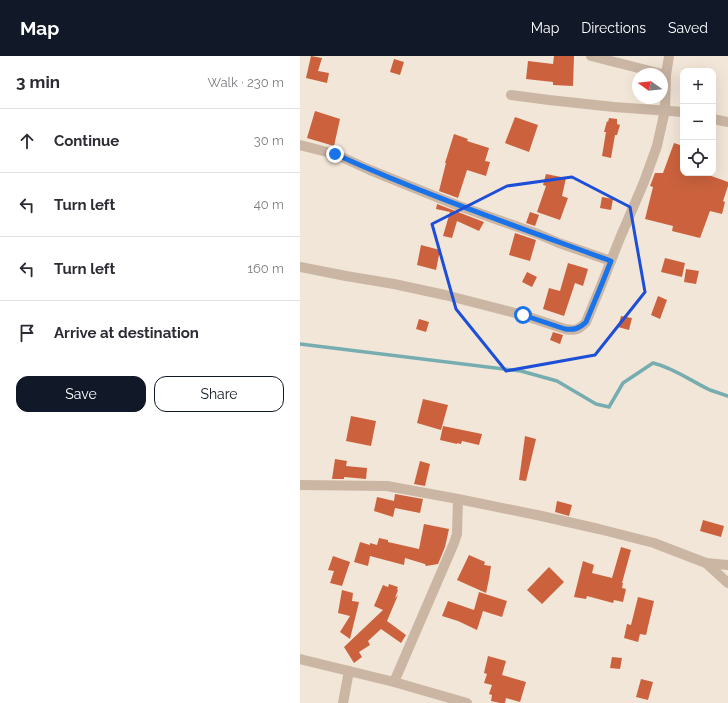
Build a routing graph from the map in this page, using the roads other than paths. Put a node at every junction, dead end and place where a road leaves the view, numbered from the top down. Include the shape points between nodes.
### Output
1 (591, 56) edge
2 (669, 56) edge
3 (638, 68) edge
4 (667, 68) edge
5 (511, 95) dead end
6 (665, 104) edge
7 (665, 110) junction
8 (680, 112) edge
9 (716, 120) edge
10 (728, 122) edge
11 (300, 145) edge
12 (611, 261) junction
13 (300, 267) edge
14 (300, 485) edge
15 (458, 499) junction
16 (706, 563) junction
17 (728, 564) edge
18 (728, 583) edge
19 (300, 659) edge
20 (349, 671) junction
21 (394, 682) junction
22 (343, 703) edge
23 (467, 703) edge

1 - 3 street
2 - 4 street
5 - 7 street
6 - 7 street
7 - 8 street
7 - 12 street via 657,146
9 - 10 street
11 - 12 street via 335,154 466,208
12 - 13 street via 586,322 572,330 445,295
14 - 15 street via 387,486
15 - 16 street via 654,543
15 - 21 street via 457,534 454,543
16 - 17 street
16 - 18 street
19 - 20 street
20 - 21 street
20 - 22 street
21 - 23 street

